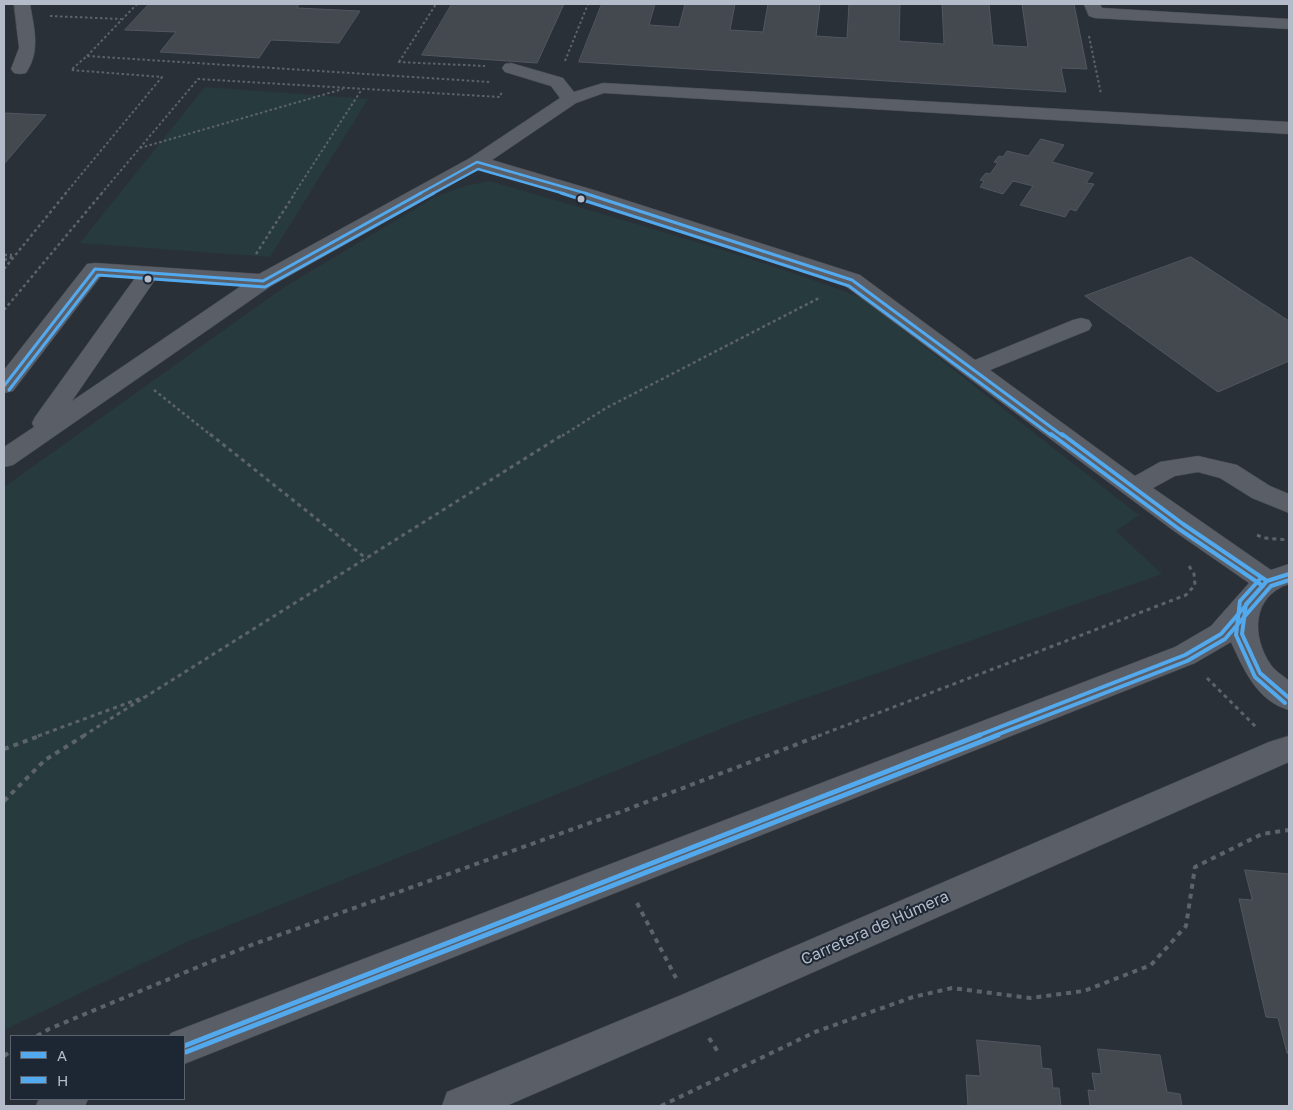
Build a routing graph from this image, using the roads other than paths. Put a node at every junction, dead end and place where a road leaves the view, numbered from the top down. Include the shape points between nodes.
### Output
1 (1092, 4) edge
2 (20, 12) edge
3 (1289, 24) edge
4 (511, 68) dead end
5 (20, 69) dead end
6 (570, 99) junction
7 (1289, 128) edge
8 (478, 162) junction
9 (150, 272) junction
10 (263, 281) junction
11 (1081, 325) dead end
12 (973, 369) junction
13 (4, 386) edge
14 (33, 439) junction
15 (4, 459) edge
16 (1135, 487) junction
17 (1289, 504) edge
18 (1267, 586) edge
19 (1289, 698) edge
20 (1284, 750) edge
21 (185, 1046) edge
22 (67, 1100) edge
23 (55, 1106) edge
24 (461, 1106) edge

1 - 3 street via 1095,13
2 - 5 street via 28,48
4 - 6 street via 557,82
6 - 7 street via 603,88 636,89
6 - 8 street
8 - 10 street
8 - 12 street via 852,280
9 - 10 street
9 - 13 street via 95,269
9 - 14 street
10 - 14 street
11 - 12 street
12 - 16 street
14 - 15 street
16 - 17 street via 1169,468 1198,464 1228,471 1261,492
16 - 18 street
18 - 19 street via 1242,634 1260,672
18 - 21 street via 1221,634 1185,655
20 - 24 street, Carretera de Húmera
22 - 23 street

